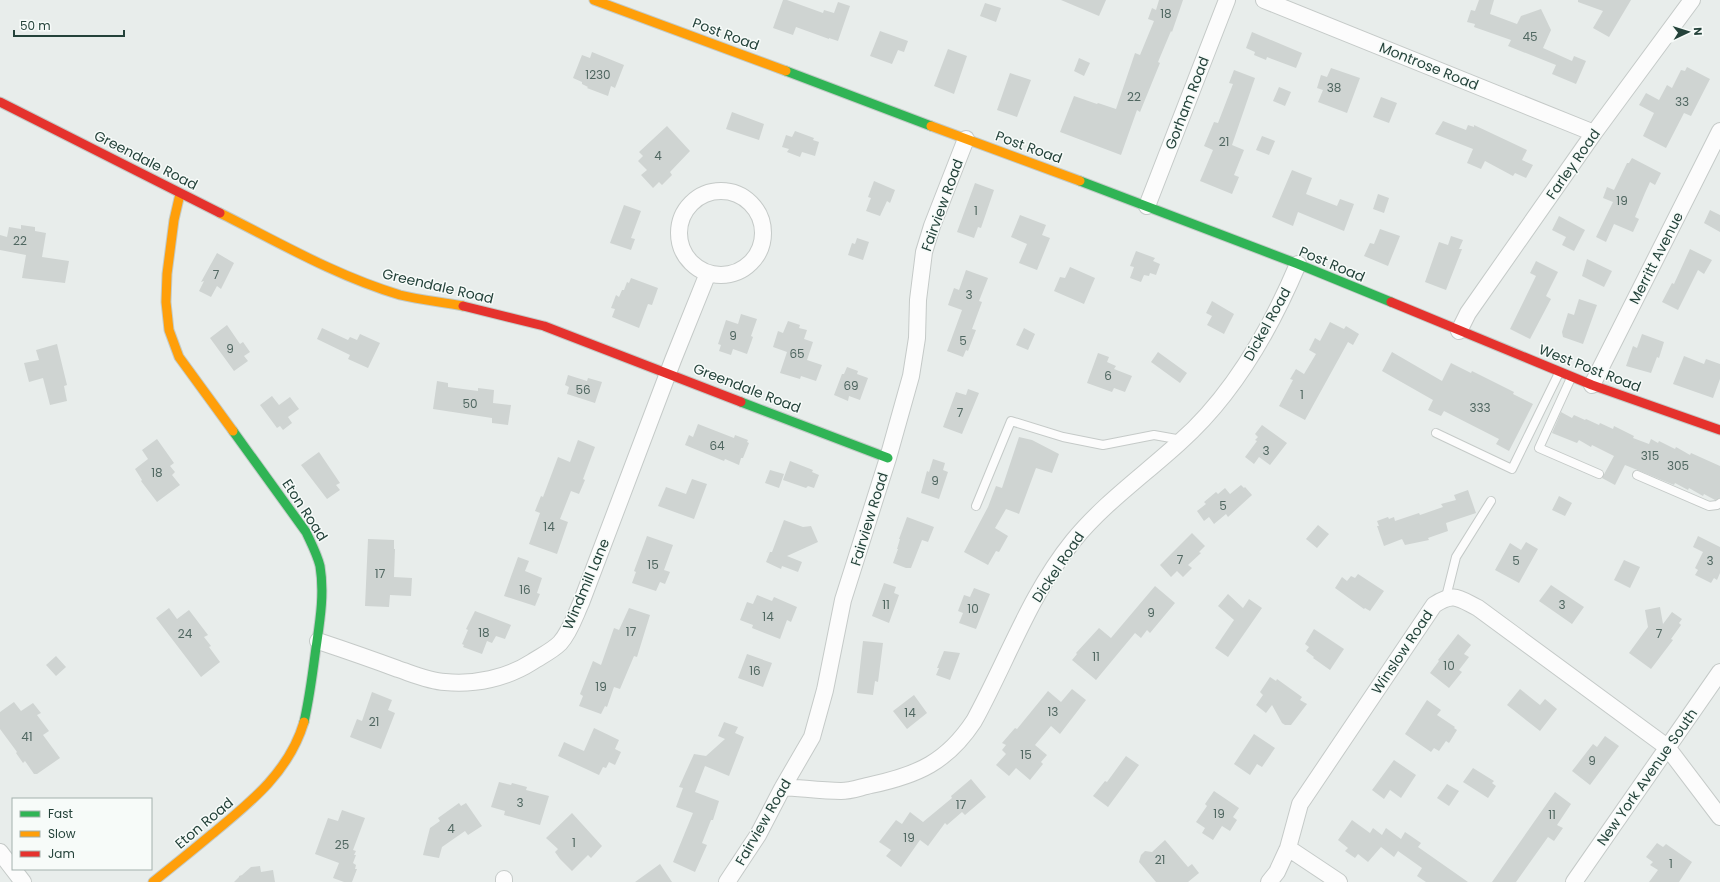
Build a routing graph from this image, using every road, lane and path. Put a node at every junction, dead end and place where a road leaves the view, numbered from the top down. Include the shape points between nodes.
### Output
1 (594, 0) edge
2 (1227, 0) edge
3 (1264, 0) edge
4 (1692, 0) edge
5 (0, 102) edge
6 (1720, 131) edge
7 (1594, 133) junction
8 (966, 139) junction
9 (180, 194) junction
10 (1147, 206) junction
11 (1298, 264) junction
12 (708, 273) junction
13 (1455, 330) junction
14 (1559, 372) junction
15 (668, 373) junction
16 (1571, 377) junction
17 (1592, 386) junction
18 (1720, 430) edge
19 (1436, 433) dead end
20 (1182, 440) junction
21 (888, 458) junction
22 (1599, 474) dead end
23 (1637, 475) dead end
24 (1490, 501) dead end
25 (1720, 503) edge
26 (976, 506) dead end
27 (1446, 597) junction
28 (318, 641) junction
29 (1720, 672) edge
30 (1667, 747) junction
31 (782, 787) junction
32 (1720, 817) edge
33 (1288, 848) junction
34 (0, 852) edge
35 (12, 868) edge
36 (14, 870) edge
37 (23, 882) edge
38 (153, 882) edge
39 (727, 882) edge
40 (1269, 882) edge
41 (1339, 882) edge
42 (1574, 882) edge

1 - 8 street, Post Road
2 - 10 street, Gorham Road
3 - 7 street, Montrose Road
4 - 7 street, Farley Road
5 - 9 street, Greendale Road
6 - 17 street, Merritt Avenue
7 - 13 street, Farley Road
8 - 10 street, Post Road
8 - 21 street, Fairview Road via 924,252 912,370
9 - 15 street, Greendale Road via 365,284 401,295 480,309 544,326
9 - 28 street, Eton Road via 175,209 165,284 169,332 173,347 306,532 316,553 322,582
10 - 11 street, Post Road
11 - 13 street, Post Road
11 - 20 street, Dickel Road via 1265,330 1223,397
12 - 12 street via 721,275 737,272 749,264 758,252 762,241 762,227 758,214 741,196 728,192 714,192 702,196 686,209 679,237 684,252 691,263
12 - 15 street, Windmill Lane
13 - 14 street, West Post Road
14 - 16 street, West Post Road
14 - 19 lane via 1512,469
15 - 21 street, Greendale Road
15 - 28 street, Windmill Lane via 582,603 567,632 547,653 524,668 509,674 463,683 444,682 420,676
16 - 17 street, West Post Road
16 - 22 lane via 1539,448
17 - 18 street, West Post Road
20 - 26 lane via 1154,435 1104,445 1063,437 1011,422
20 - 31 street, Dickel Road via 1121,492 1073,542 1035,598 974,720 953,749 940,760 909,775 884,783 842,791
21 - 31 street, Fairview Road via 843,600 825,690 812,737
23 - 25 lane via 1709,506
24 - 27 lane via 1456,556
27 - 30 street via 1455,597 1478,608
27 - 33 street, Winslow Road via 1434,605 1300,804
28 - 38 street, Eton Road via 304,724 286,763 243,809
29 - 30 street, New York Avenue South
30 - 32 street
30 - 42 street, New York Avenue South
31 - 39 street, Fairview Road via 758,835
33 - 40 street, Winslow Road
33 - 41 street
34 - 35 street
36 - 37 street

